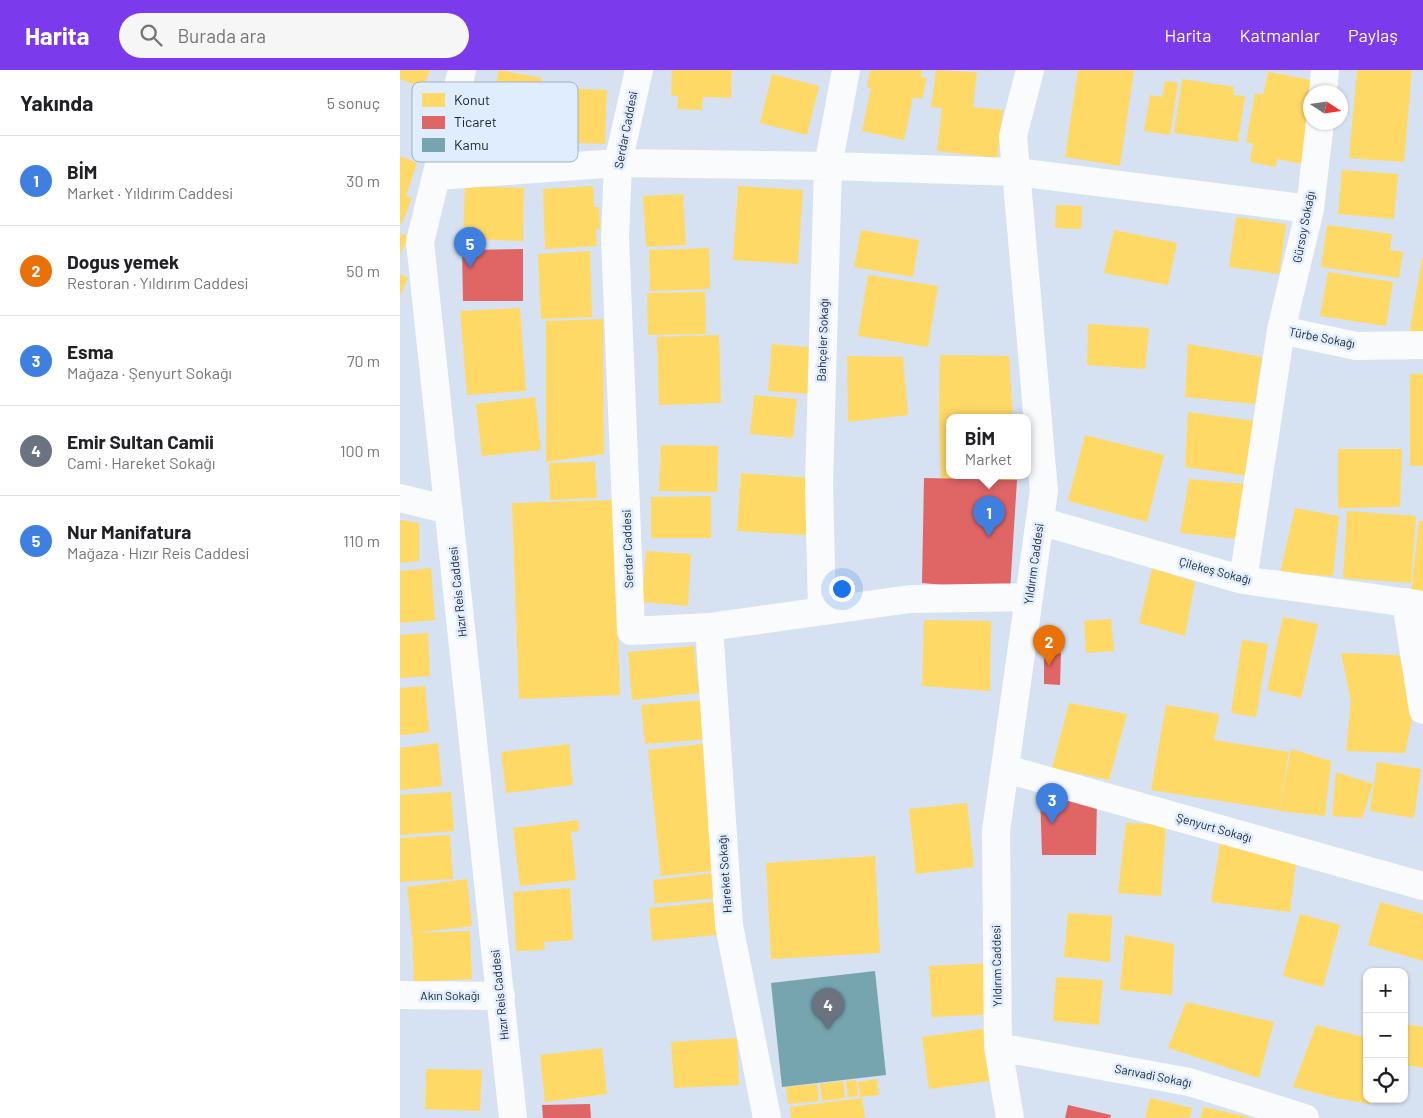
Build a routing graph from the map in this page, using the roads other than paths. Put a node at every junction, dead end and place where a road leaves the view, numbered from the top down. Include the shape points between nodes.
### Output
1 (639, 70) edge
2 (846, 70) edge
3 (1030, 70) edge
4 (1325, 70) edge
5 (1324, 85) edge
6 (1319, 130) edge
7 (440, 162) edge
8 (618, 163) junction
9 (828, 166) junction
10 (1016, 172) junction
11 (437, 176) junction
12 (1310, 209) junction
13 (1281, 330) junction
14 (1423, 345) edge
15 (400, 498) edge
16 (449, 510) junction
17 (1040, 521) junction
18 (1243, 580) junction
19 (1029, 597) junction
20 (1414, 604) edge
21 (822, 611) junction
22 (708, 627) junction
23 (1423, 710) edge
24 (1006, 769) junction
25 (1423, 886) edge
26 (400, 995) edge
27 (501, 996) junction
28 (998, 1047) junction
29 (513, 1118) edge
30 (767, 1118) edge
31 (1010, 1118) edge
32 (1305, 1118) edge

1 - 8 street, Serdar Caddesi
2 - 9 street, Bahçeler Sokağı
3 - 10 street, Yıldırım Caddesi via 1013,136
4 - 5 street
6 - 12 street, Gürsoy Sokağı
7 - 11 street, Hızır Reis Caddesi
8 - 9 street
8 - 11 street
8 - 22 street, Serdar Caddesi via 615,238 631,631
9 - 10 street
9 - 21 street, Bahçeler Sokağı via 819,484
10 - 12 street
10 - 17 street, Yıldırım Caddesi via 1044,491
11 - 16 street, Hızır Reis Caddesi via 420,242
12 - 13 street, Gürsoy Sokağı
13 - 14 street, Türbe Sokağı via 1356,346
13 - 18 street, Gürsoy Sokağı
15 - 16 street
16 - 27 street, Hızır Reis Caddesi
17 - 18 street, Çilekeş Sokağı
17 - 19 street, Yıldırım Caddesi
18 - 20 street, Çilekeş Sokağı
19 - 21 street, Serdar Caddesi via 910,599
19 - 24 street, Yıldırım Caddesi
20 - 23 street
21 - 22 street, Serdar Caddesi
22 - 30 street, Hareket Sokağı via 729,925
24 - 25 street, Şenyurt Sokağı
24 - 28 street, Yıldırım Caddesi via 996,831
26 - 27 street, Akın Sokağı
27 - 29 street, Hızır Reis Caddesi
28 - 31 street, Yıldırım Caddesi
28 - 32 street, Sarıvadi Sokağı via 1189,1082

